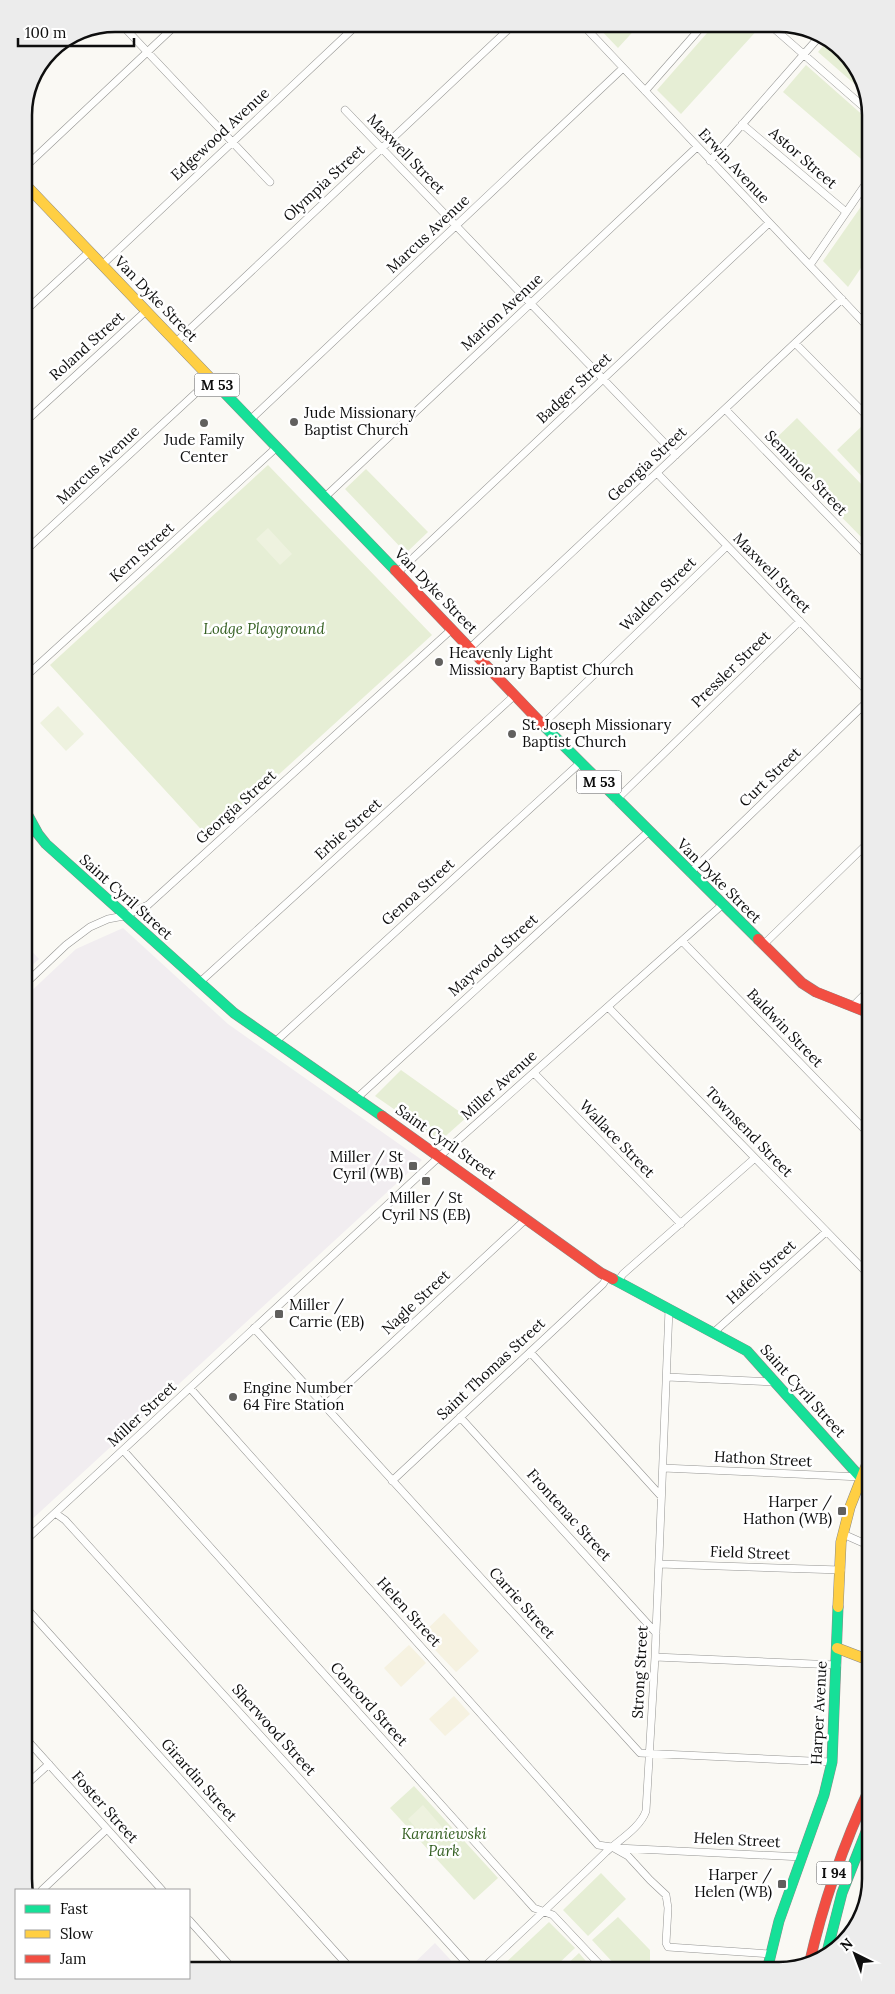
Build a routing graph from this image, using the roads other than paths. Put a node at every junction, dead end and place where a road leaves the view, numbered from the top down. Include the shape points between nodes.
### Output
1 (128, 32) edge
2 (168, 32) edge
3 (349, 32) edge
4 (505, 33) edge
5 (590, 33) edge
6 (696, 33) edge
7 (779, 33) edge
8 (815, 41) edge
9 (147, 52) junction
10 (803, 54) junction
11 (623, 68) junction
12 (645, 91) junction
13 (862, 106) edge
14 (345, 110) dead end
15 (742, 124) junction
16 (233, 142) junction
17 (697, 147) junction
18 (382, 148) junction
19 (33, 160) edge
20 (710, 161) junction
21 (270, 182) dead end
22 (862, 188) edge
23 (34, 193) edge
24 (846, 212) junction
25 (769, 223) junction
26 (456, 226) junction
27 (89, 252) junction
28 (102, 265) junction
29 (810, 265) junction
30 (842, 299) junction
31 (33, 304) edge
32 (531, 304) junction
33 (146, 311) junction
34 (862, 321) edge
35 (176, 342) junction
36 (795, 343) junction
37 (212, 379) junction
38 (603, 379) junction
39 (724, 409) junction
40 (862, 411) edge
41 (33, 415) edge
42 (250, 420) junction
43 (277, 447) junction
44 (676, 455) junction
45 (657, 473) junction
46 (325, 497) junction
47 (33, 544) edge
48 (727, 546) junction
49 (862, 551) edge
50 (397, 573) junction
51 (800, 621) junction
52 (452, 629) junction
53 (470, 648) junction
54 (33, 671) edge
55 (862, 686) edge
56 (515, 695) junction
57 (862, 707) edge
58 (543, 724) junction
59 (580, 763) junction
60 (616, 800) junction
61 (33, 824) edge
62 (648, 832) junction
63 (862, 849) edge
64 (690, 874) junction
65 (722, 905) junction
66 (124, 916) junction
67 (682, 941) junction
68 (763, 945) junction
69 (33, 977) edge
70 (199, 983) junction
71 (862, 997) edge
72 (852, 1006) junction
73 (608, 1007) junction
74 (862, 1010) edge
75 (275, 1042) junction
76 (534, 1072) junction
77 (357, 1098) junction
78 (862, 1127) edge
79 (440, 1156) junction
80 (755, 1158) junction
81 (526, 1219) junction
82 (681, 1224) junction
83 (826, 1232) junction
84 (862, 1268) edge
85 (608, 1276) junction
86 (618, 1281) junction
87 (275, 1309) joint
88 (669, 1309) junction
89 (254, 1328) junction
90 (714, 1333) junction
91 (530, 1352) junction
92 (667, 1377) junction
93 (776, 1382) junction
94 (190, 1388) junction
95 (324, 1406) junction
96 (460, 1417) junction
97 (123, 1450) junction
98 (663, 1468) junction
99 (861, 1478) junction
100 (392, 1481) junction
101 (660, 1495) junction
102 (55, 1513) junction
103 (32, 1534) edge
104 (843, 1534) junction
105 (862, 1542) edge
106 (659, 1564) junction
107 (841, 1570) junction
108 (32, 1615) edge
109 (656, 1634) junction
110 (837, 1648) junction
111 (654, 1657) junction
112 (862, 1658) edge
113 (837, 1665) junction
114 (32, 1745) edge
115 (649, 1754) junction
116 (832, 1762) junction
117 (49, 1764) junction
118 (32, 1779) edge
119 (862, 1804) edge
120 (107, 1829) junction
121 (862, 1842) edge
122 (612, 1847) junction
123 (802, 1857) junction
124 (43, 1889) edge
125 (161, 1889) edge
126 (544, 1912) junction
127 (190, 1921) edge
128 (829, 1945) edge
129 (770, 1954) junction
130 (813, 1954) edge
131 (226, 1961) edge
132 (344, 1961) edge
133 (465, 1962) edge
134 (491, 1962) edge
135 (597, 1962) edge
136 (769, 1962) edge

1 - 9 street
2 - 9 street
3 - 16 street, Edgewood Avenue
4 - 18 street, Olympia Street
5 - 11 street, Erwin Avenue
6 - 12 street
7 - 10 street
8 - 10 street
9 - 16 street
9 - 19 street
10 - 13 street
10 - 15 street
11 - 12 street, Erwin Avenue
11 - 26 street, Marcus Avenue
12 - 17 street, Erwin Avenue
14 - 18 street, Maxwell Street
15 - 20 street
15 - 24 street, Astor Street
16 - 21 street
16 - 28 street, Edgewood Avenue
17 - 20 street, Erwin Avenue
17 - 32 street, Marion Avenue
18 - 26 street, Maxwell Street
18 - 35 street, Olympia Street
20 - 25 street, Erwin Avenue
22 - 24 street
23 - 27 main road, Van Dyke Street / M 53
24 - 29 street
25 - 29 street, Erwin Avenue
25 - 38 street, Badger Street
26 - 32 street, Maxwell Street
26 - 42 street, Marcus Avenue
27 - 28 main road, Van Dyke Street / M 53
27 - 31 street
28 - 33 main road, Van Dyke Street / M 53
29 - 30 street, Erwin Avenue
30 - 34 street, Erwin Avenue
30 - 36 street, Georgia Street
32 - 38 street, Maxwell Street
32 - 46 street, Marion Avenue
33 - 35 main road, Van Dyke Street / M 53
33 - 41 street, Roland Street
35 - 37 main road, Van Dyke Street / M 53
36 - 39 street, Georgia Street
36 - 40 street
37 - 42 main road, Van Dyke Street / M 53
37 - 47 street, Marcus Avenue
38 - 44 street, Maxwell Street
38 - 50 street, Badger Street
39 - 44 street, Georgia Street
39 - 49 street, Seminole Street
42 - 43 main road, Van Dyke Street / M 53
43 - 46 main road, Van Dyke Street / M 53
43 - 54 street, Kern Street
44 - 45 street, Georgia Street
45 - 48 street, Maxwell Street
45 - 53 street, Georgia Street
46 - 50 main road, Van Dyke Street / M 53
48 - 51 street, Maxwell Street
48 - 58 street, Walden Street
50 - 52 main road, Van Dyke Street / M 53
51 - 55 street, Maxwell Street
51 - 60 street, Pressler Street
52 - 53 main road, Van Dyke Street / M 53
52 - 66 street, Georgia Street via 166,890 148,905
53 - 56 main road, Van Dyke Street / M 53
56 - 58 main road, Van Dyke Street / M 53
56 - 70 street, Erbie Street
57 - 64 street, Curt Street
58 - 59 main road, Van Dyke Street / M 53
59 - 60 main road, Van Dyke Street / M 53
59 - 75 street, Genoa Street
60 - 62 main road, Van Dyke Street / M 53
61 - 66 main road, Saint Cyril Street via 46,844
62 - 64 main road, Van Dyke Street / M 53
62 - 77 street, Maywood Street
63 - 68 street
64 - 65 main road, Van Dyke Street / M 53
65 - 67 street, Miller Avenue
65 - 68 main road, Van Dyke Street / M 53
66 - 69 street, Georgia Street via 96,924 75,938
66 - 70 main road, Saint Cyril Street
67 - 73 street, Miller Avenue
67 - 78 street, Baldwin Street
68 - 72 main road, Van Dyke Street / M 53 via 809,988
70 - 75 main road, Saint Cyril Street
71 - 72 street
72 - 74 main road, Van Dyke Street / M 53
73 - 76 street, Miller Avenue
73 - 80 street, Townsend Street
75 - 77 main road, Saint Cyril Street
76 - 79 street, Miller Avenue
76 - 82 street, Wallace Street
77 - 79 main road, Saint Cyril Street
79 - 81 main road, Saint Cyril Street
79 - 87 street, Miller Avenue
80 - 82 street
80 - 83 street, Townsend Street
81 - 85 main road, Saint Cyril Street
81 - 95 street, Nagle Street
82 - 86 street
83 - 84 street, Townsend Street
83 - 90 street, Hafeli Street
85 - 86 main road, Saint Cyril Street
85 - 91 street, Saint Thomas Street
86 - 88 main road, Saint Cyril Street
87 - 89 street, Miller Street
88 - 90 main road, Saint Cyril Street
88 - 92 street, Strong Street
89 - 94 street, Miller Street
89 - 95 street, Carrie Street
90 - 93 main road, Saint Cyril Street via 747,1351
91 - 96 street, Saint Thomas Street
91 - 101 street
92 - 93 street
92 - 98 street, Strong Street
93 - 99 main road, Saint Cyril Street
94 - 97 street, Miller Street
94 - 122 street, Helen Street via 598,1845
95 - 100 street, Carrie Street
96 - 100 street, Saint Thomas Street
96 - 109 street, Frontenac Street
97 - 102 street, Miller Street
97 - 126 street, Concord Street via 534,1908
98 - 99 street, Hathon Street
98 - 101 street, Strong Street
99 - 104 main road, Harper Avenue
100 - 115 street, Carrie Street via 638,1751
101 - 106 street, Strong Street
102 - 103 street, Miller Street
102 - 133 street, Sherwood Street via 65,1520
104 - 105 street
104 - 107 main road, Harper Avenue
106 - 107 street, Field Street
106 - 109 street, Strong Street
107 - 110 main road, Harper Avenue
108 - 132 street, Girardin Street
109 - 111 street, Strong Street
110 - 112 main road
110 - 113 main road, Harper Avenue
111 - 113 street
111 - 115 street, Strong Street
113 - 116 main road, Harper Avenue
114 - 117 street, Foster Street
115 - 116 street
115 - 122 street, Strong Street via 644,1817
116 - 123 main road, Harper Avenue via 826,1791
117 - 118 street
117 - 120 street, Foster Street
119 - 130 main road, I 94 via 837,1864
120 - 124 street
120 - 125 street, Foster Street
121 - 128 main road, I 94 via 842,1893
122 - 123 street, Helen Street
122 - 126 street, Strong Street
122 - 129 street via 628,1856 666,1895 668,1947
123 - 129 main road, Harper Avenue
126 - 134 street, Strong Street
126 - 135 street, Concord Street via 553,1915
127 - 131 street
129 - 136 main road, Harper Avenue

